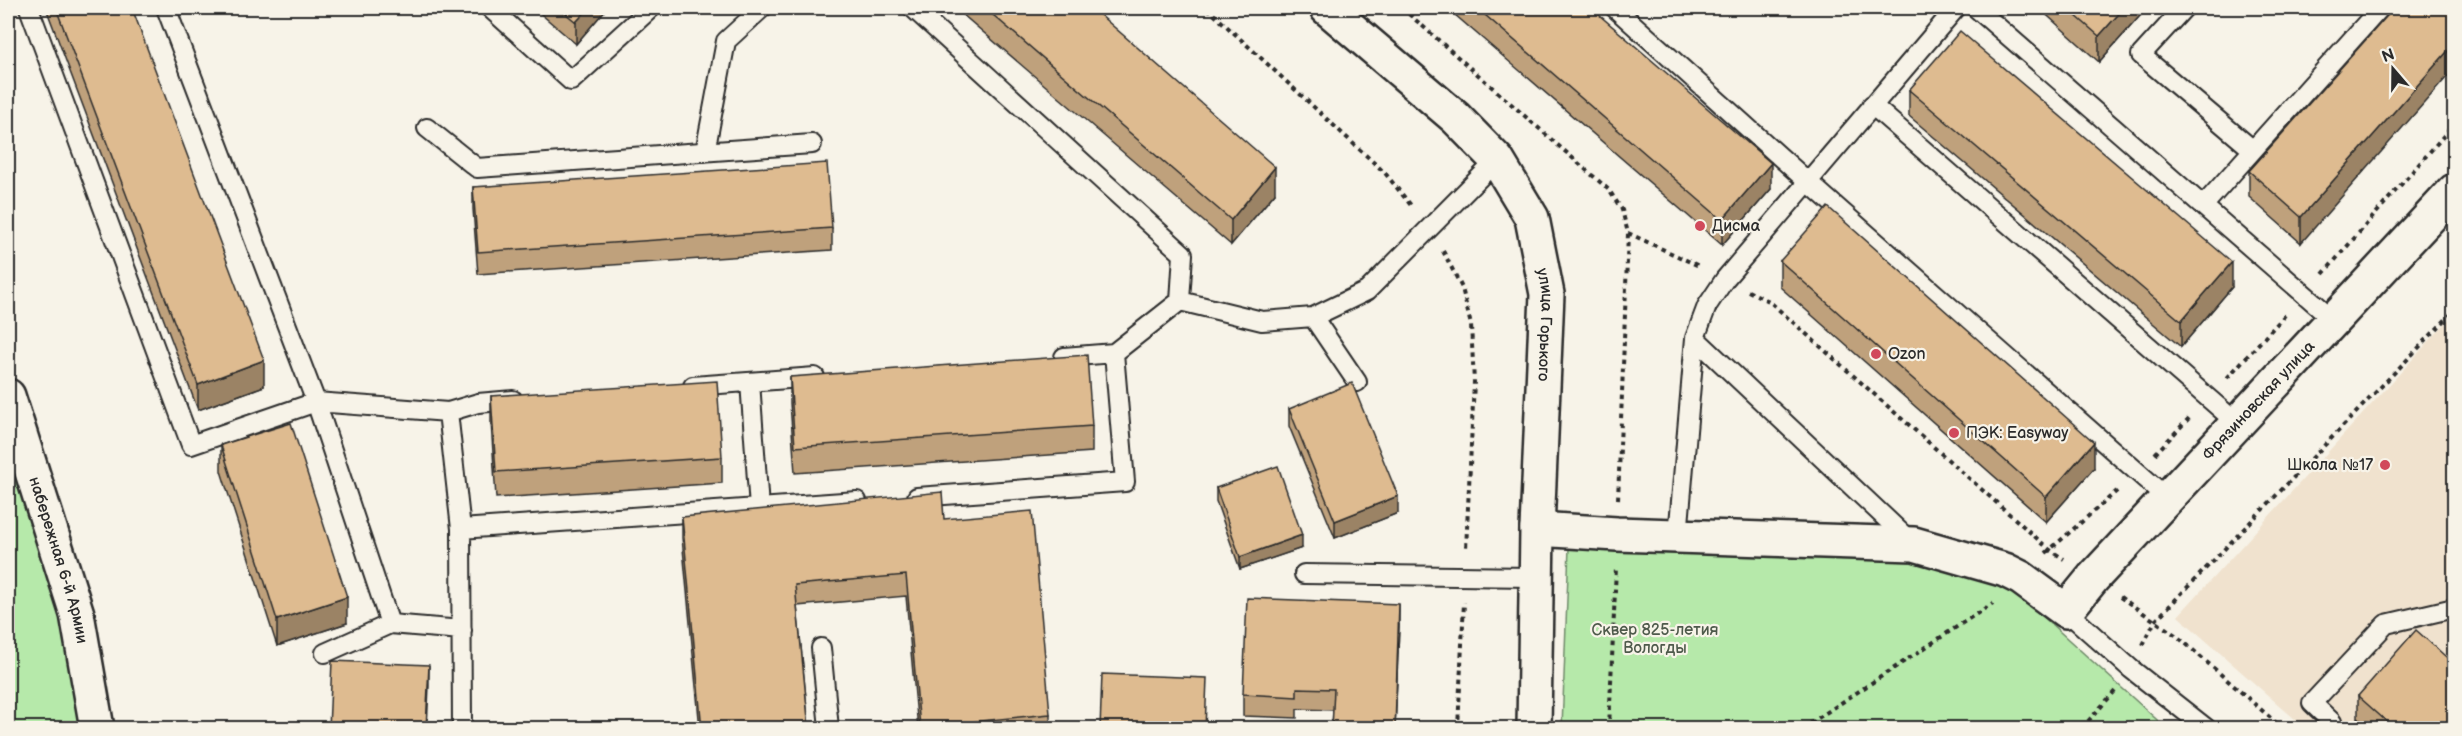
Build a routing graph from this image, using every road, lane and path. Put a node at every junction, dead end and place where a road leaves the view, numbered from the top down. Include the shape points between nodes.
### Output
1 (29, 8) edge
2 (166, 8) edge
3 (490, 8) edge
4 (651, 8) edge
5 (762, 8) edge
6 (913, 8) edge
7 (1208, 8) edge
8 (1327, 8) edge
9 (1615, 8) edge
10 (1956, 8) edge
11 (1976, 8) edge
12 (2184, 8) edge
13 (2380, 8) edge
14 (1872, 105) junction
15 (2454, 124) edge
16 (428, 128) dead end
17 (812, 144) dead end
18 (2253, 150) junction
19 (705, 152) junction
20 (1497, 160) junction
21 (1808, 182) junction
22 (2454, 191) edge
23 (2203, 206) junction
24 (1429, 228) junction
25 (1628, 233) dead end
26 (1725, 279) junction
27 (2305, 295) junction
28 (1180, 301) junction
29 (2454, 311) edge
30 (1313, 317) junction
31 (2334, 320) junction
32 (1695, 338) junction
33 (1114, 353) junction
34 (1044, 359) edge
35 (832, 375) edge
36 (750, 382) junction
37 (1357, 382) dead end
38 (679, 387) edge
39 (8, 396) edge
40 (2208, 398) junction
41 (525, 399) edge
42 (316, 402) junction
43 (448, 412) junction
44 (2238, 424) junction
45 (2138, 473) junction
46 (901, 498) edge
47 (2167, 498) junction
48 (877, 500) edge
49 (759, 508) junction
50 (461, 529) junction
51 (1537, 529) junction
52 (1617, 534) junction
53 (1678, 536) junction
54 (1914, 544) junction
55 (2050, 550) junction
56 (1304, 574) dead end
57 (1465, 576) junction
58 (1536, 577) junction
59 (2021, 578) junction
60 (2093, 578) junction
61 (2454, 608) edge
62 (2066, 611) junction
63 (2155, 621) junction
64 (390, 624) junction
65 (462, 630) junction
66 (820, 648) dead end
67 (325, 653) dead end
68 (2131, 669) junction
69 (2106, 704) dead end
70 (98, 729) edge
71 (462, 729) edge
72 (829, 729) edge
73 (1458, 729) edge
74 (1534, 729) edge
75 (1609, 729) edge
76 (1803, 729) edge
77 (2082, 729) edge
78 (2206, 729) edge
79 (2282, 729) edge
80 (2326, 729) edge

1 - 42 lane via 191,446
2 - 42 lane
3 - 4 lane via 572,81
5 - 19 lane via 726,41
6 - 28 lane via 1183,254
7 - 24 path via 1385,172
8 - 20 street, улица Горького via 1456,118
9 - 21 lane
10 - 14 lane
11 - 23 lane
12 - 18 lane via 2141,55
13 - 18 lane
14 - 21 lane
14 - 40 lane
15 - 27 path
16 - 19 lane via 477,168
17 - 19 lane
18 - 23 lane
20 - 24 lane
20 - 51 street, улица Горького via 1532,218 1547,294
21 - 26 lane
21 - 45 lane
22 - 31 street, Фрязиновская улица
23 - 27 lane
24 - 30 lane via 1367,291
24 - 57 path via 1462,288 1471,325 1474,382
25 - 26 path
26 - 32 lane via 1707,306
26 - 55 path via 1769,301
27 - 31 lane
27 - 40 path
28 - 30 lane via 1262,321
28 - 33 lane
29 - 63 path
30 - 37 lane
31 - 44 street, Фрязиновская улица
32 - 53 lane
32 - 54 lane
33 - 34 lane
33 - 46 lane via 1125,482
35 - 36 lane
36 - 38 lane
36 - 49 lane
39 - 70 street, набережная 6-й Армии via 77,614
40 - 44 lane
40 - 45 path
41 - 43 lane via 478,403
42 - 43 lane
42 - 64 lane
43 - 50 lane
44 - 47 street, Фрязиновская улица
45 - 47 lane
45 - 55 path
47 - 60 street, Фрязиновская улица
48 - 49 lane
49 - 50 lane
50 - 65 lane
51 - 52 street
51 - 58 street, улица Горького
52 - 53 street
52 - 75 path
53 - 54 street
54 - 59 street
55 - 59 path
55 - 60 path
56 - 57 lane
57 - 58 lane
57 - 73 path
58 - 74 street, улица Горького
59 - 62 street
59 - 76 path via 2002,598
60 - 62 street, Фрязиновская улица
60 - 63 path
61 - 80 lane via 2385,624 2312,703 2332,722
62 - 68 lane
63 - 68 path
63 - 79 path
64 - 65 lane
64 - 67 lane
65 - 71 lane
66 - 72 lane
68 - 78 lane
69 - 77 path

